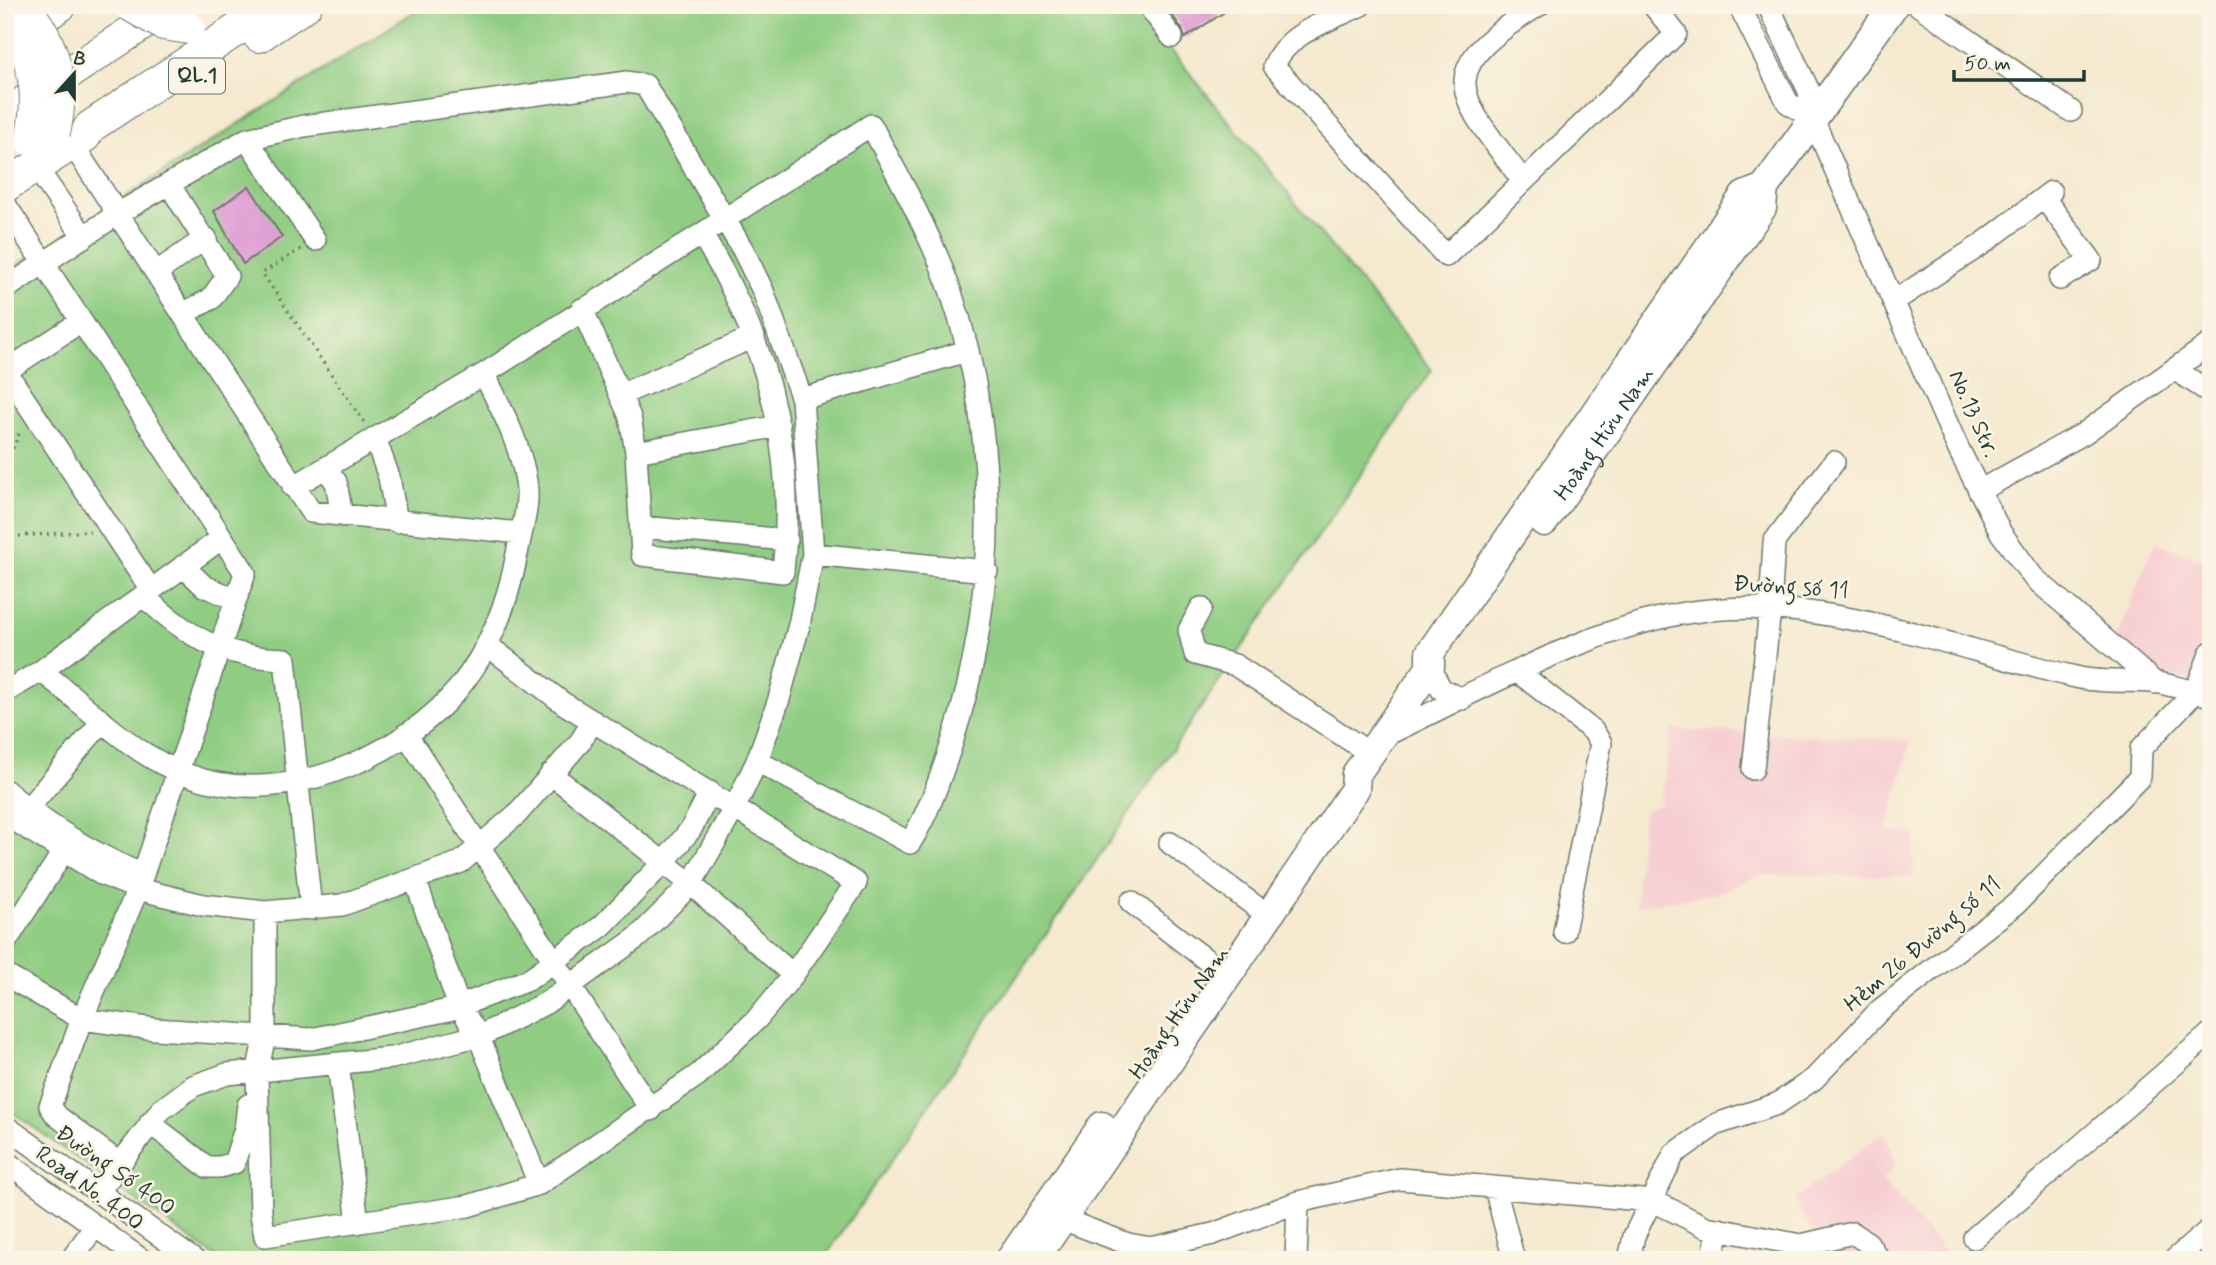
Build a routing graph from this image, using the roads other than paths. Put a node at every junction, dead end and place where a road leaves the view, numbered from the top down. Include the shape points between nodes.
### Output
1 (22, 5) edge
2 (61, 5) edge
3 (130, 5) edge
4 (274, 5) edge
5 (306, 5) edge
6 (1148, 5) edge
7 (1361, 5) edge
8 (1539, 5) edge
9 (1653, 5) edge
10 (1739, 5) edge
11 (1768, 5) edge
12 (1894, 5) edge
13 (1918, 5) edge
14 (180, 17) edge
15 (5, 21) edge
16 (239, 27) junction
17 (1172, 37) dead end
18 (5, 42) edge
19 (2071, 111) dead end
20 (5, 115) edge
21 (1812, 117) junction
22 (247, 139) junction
23 (54, 147) junction
24 (1523, 181) junction
25 (169, 184) junction
26 (6, 192) edge
27 (119, 213) junction
28 (727, 220) junction
29 (702, 234) junction
30 (84, 237) junction
31 (206, 238) junction
32 (315, 240) road end
33 (44, 264) junction
34 (157, 272) junction
35 (2060, 279) dead end
36 (5, 289) edge
37 (1894, 301) junction
38 (582, 309) junction
39 (184, 313) junction
40 (80, 321) junction
41 (754, 337) junction
42 (2211, 342) edge
43 (967, 351) junction
44 (2174, 369) junction
45 (6, 371) edge
46 (484, 374) junction
47 (2211, 393) edge
48 (620, 394) junction
49 (802, 399) junction
50 (779, 426) junction
51 (375, 438) junction
52 (636, 452) junction
53 (1834, 462) dead end
54 (325, 468) junction
55 (293, 487) junction
56 (1979, 491) junction
57 (342, 516) junction
58 (397, 522) junction
59 (641, 527) junction
60 (521, 533) junction
61 (222, 538) junction
62 (786, 540) junction
63 (813, 554) junction
64 (183, 566) junction
65 (987, 571) junction
66 (147, 593) junction
67 (235, 599) junction
68 (1201, 608) dead end
69 (1770, 609) junction
70 (487, 645) junction
71 (218, 648) junction
72 (2211, 652) edge
73 (1430, 668) junction
74 (41, 671) junction
75 (1517, 671) junction
76 (2155, 682) junction
77 (5, 692) edge
78 (2203, 694) edge
79 (1462, 699) junction
80 (593, 721) junction
81 (101, 723) junction
82 (406, 734) junction
83 (1370, 755) junction
84 (757, 761) junction
85 (1753, 769) dead end
86 (176, 771) junction
87 (551, 774) junction
88 (299, 782) junction
89 (5, 790) edge
90 (710, 792) junction
91 (735, 807) junction
92 (16, 814) edge
93 (1170, 843) dead end
94 (479, 847) junction
95 (63, 852) junction
96 (664, 862) junction
97 (415, 879) junction
98 (140, 882) junction
99 (691, 884) junction
100 (1131, 902) dead end
101 (1255, 906) junction
102 (311, 909) junction
103 (265, 912) junction
104 (1564, 932) dead end
105 (5, 943) edge
106 (554, 964) junction
107 (1213, 965) junction
108 (5, 975) edge
109 (793, 975) junction
110 (571, 986) junction
111 (458, 1004) junction
112 (82, 1019) junction
113 (2211, 1033) edge
114 (478, 1035) junction
115 (265, 1036) junction
116 (338, 1064) junction
117 (251, 1073) junction
118 (651, 1110) junction
119 (150, 1123) junction
120 (5, 1126) edge
121 (119, 1163) junction
122 (7, 1167) edge
123 (539, 1184) junction
124 (1494, 1188) junction
125 (100, 1190) junction
126 (1653, 1201) junction
127 (1298, 1202) junction
128 (1054, 1214) junction
129 (358, 1223) junction
130 (95, 1226) junction
131 (2211, 1228) edge
132 (1719, 1229) junction
133 (1974, 1238) dead end
134 (1145, 1253) edge
135 (71, 1260) edge
136 (142, 1260) edge
137 (194, 1260) edge
138 (1010, 1260) edge
139 (1034, 1260) edge
140 (1296, 1260) edge
141 (1514, 1260) edge
142 (1629, 1260) edge
143 (1712, 1260) edge
144 (1880, 1260) edge
145 (2174, 1260) edge

1 - 23 highway, bridge via 41,29 54,59 59,94
2 - 18 highway
3 - 14 highway, bridge via 163,24
4 - 16 highway, QL.1
5 - 23 highway, QL.1 via 98,139
6 - 17 street
7 - 24 street via 1291,41 1279,52 1274,66 1446,256
8 - 24 street via 1495,33 1472,59 1463,85 1469,109
9 - 24 street via 1676,34
10 - 21 street via 1788,103
11 - 21 street via 1810,91
12 - 21 main road, Hoàng Hữu Nam
13 - 19 street
14 - 16 highway
14 - 20 highway
15 - 23 highway, bridge via 22,43 34,73 37,110
16 - 23 highway, QL.1
21 - 37 street, No.13 Str.
21 - 73 main road, Hoàng Hữu Nam via 1763,188 1744,197 1430,653
22 - 25 street
22 - 28 street via 304,125 627,82 645,85
22 - 32 street
23 - 26 highway
23 - 27 street
23 - 30 street
25 - 27 street
25 - 31 street
26 - 33 street
27 - 30 street
27 - 34 street
28 - 29 street
28 - 43 street via 871,125 940,264
28 - 49 street via 763,291
29 - 38 street
29 - 41 street
30 - 33 street
31 - 34 street
31 - 39 street via 227,275 211,299
33 - 36 street
33 - 40 street
34 - 39 street
35 - 37 street via 2091,260 2048,195
37 - 56 street, No.13 Str.
38 - 46 street
38 - 48 street
39 - 55 street
40 - 45 street
40 - 61 street
41 - 48 street
41 - 50 street
42 - 44 street
43 - 49 street
43 - 65 street via 984,451
44 - 47 street
44 - 56 street via 2083,434
45 - 66 street
46 - 51 street
46 - 60 street via 513,432 527,482
48 - 52 street via 630,417
49 - 63 street
50 - 52 street
50 - 62 street via 789,511
51 - 54 street
51 - 58 street
52 - 59 street
53 - 69 street via 1773,542
54 - 55 street
54 - 57 street via 336,482
55 - 57 street via 311,513
56 - 76 street, No.13 Str. via 2001,533 2033,577
57 - 58 street
58 - 60 street
59 - 62 street
59 - 62 street via 642,555 783,572
60 - 70 street via 511,587
61 - 64 street
61 - 67 street via 245,573
63 - 65 street
63 - 84 street via 779,699
64 - 66 street
64 - 67 street via 204,586
65 - 84 street via 963,709 944,768 910,844
66 - 71 street via 204,643
66 - 74 street
67 - 71 street
68 - 83 street via 1189,630 1195,654 1235,665
69 - 75 street, Đường số 11 via 1691,612 1589,642
69 - 76 street, Đường số 11 via 1838,614 2084,679
69 - 85 street
70 - 80 street via 563,704
70 - 82 street via 458,688
71 - 86 street
71 - 88 street via 253,658 285,659
72 - 78 street
73 - 79 street via 1441,689
73 - 83 main road, Hoàng Hữu Nam
74 - 77 street
74 - 81 street
75 - 79 street, Đường số 11
75 - 104 street via 1593,730 1601,743
76 - 78 street, Đường số 11
78 - 126 street, Hẻm 26 Đường số 11 via 2141,749 2140,777 2016,904 1880,1010 1814,1079 1777,1104 1717,1124 1674,1154
79 - 83 street, Đường số 11
80 - 87 street
80 - 90 street
81 - 86 street
81 - 92 street
82 - 88 street via 362,760
82 - 94 street
83 - 101 main road, Hoàng Hữu Nam via 1342,780
83 - 128 main road, Hoàng Hữu Nam via 1355,789
84 - 91 street
86 - 88 street via 218,783 265,786
86 - 98 street
87 - 94 street via 517,814
87 - 96 street
88 - 102 street
89 - 92 street
90 - 91 street
90 - 96 street via 691,829
91 - 99 street
91 - 109 street via 856,883
92 - 95 street
92 - 98 street
93 - 101 street
94 - 97 street via 461,862
94 - 106 street
95 - 98 street via 101,874
95 - 105 street
96 - 99 street
96 - 106 street via 601,926
97 - 102 street via 342,905
97 - 111 street
98 - 103 street via 203,905
98 - 112 street
99 - 109 street
99 - 110 street via 638,937
100 - 107 street
101 - 107 main road, Hoàng Hữu Nam
102 - 103 street
103 - 115 street
106 - 110 street
106 - 111 street via 528,980
107 - 128 main road, Hoàng Hữu Nam
108 - 112 street
109 - 118 street via 757,1019 698,1075
110 - 114 street
110 - 118 street
111 - 114 street
111 - 115 street via 449,1010 311,1039
112 - 115 street
112 - 121 street via 50,1105 57,1116
113 - 133 street
114 - 116 street via 392,1058
114 - 123 street
115 - 117 street
116 - 117 street
116 - 129 street
117 - 119 street via 227,1074 193,1086
117 - 119 street via 248,1107 233,1163 207,1167
117 - 129 street via 265,1236
118 - 123 street
119 - 121 street
120 - 125 street, Đường Số 400
121 - 125 street
122 - 130 street, Road No. 400
123 - 129 street via 468,1206
124 - 126 street
124 - 127 street via 1400,1179
124 - 141 street
125 - 137 street, Đường Số 400
126 - 132 street
126 - 142 street, Hẻm 26 Đường số 11 via 1634,1237
127 - 134 street
127 - 140 street
128 - 134 street
128 - 138 main road, Hoàng Hữu Nam
128 - 139 main road, Hoàng Hữu Nam
130 - 135 street
130 - 136 street, Road No. 400
131 - 145 street
132 - 143 street
132 - 144 street via 1801,1245 1853,1233 1868,1243

